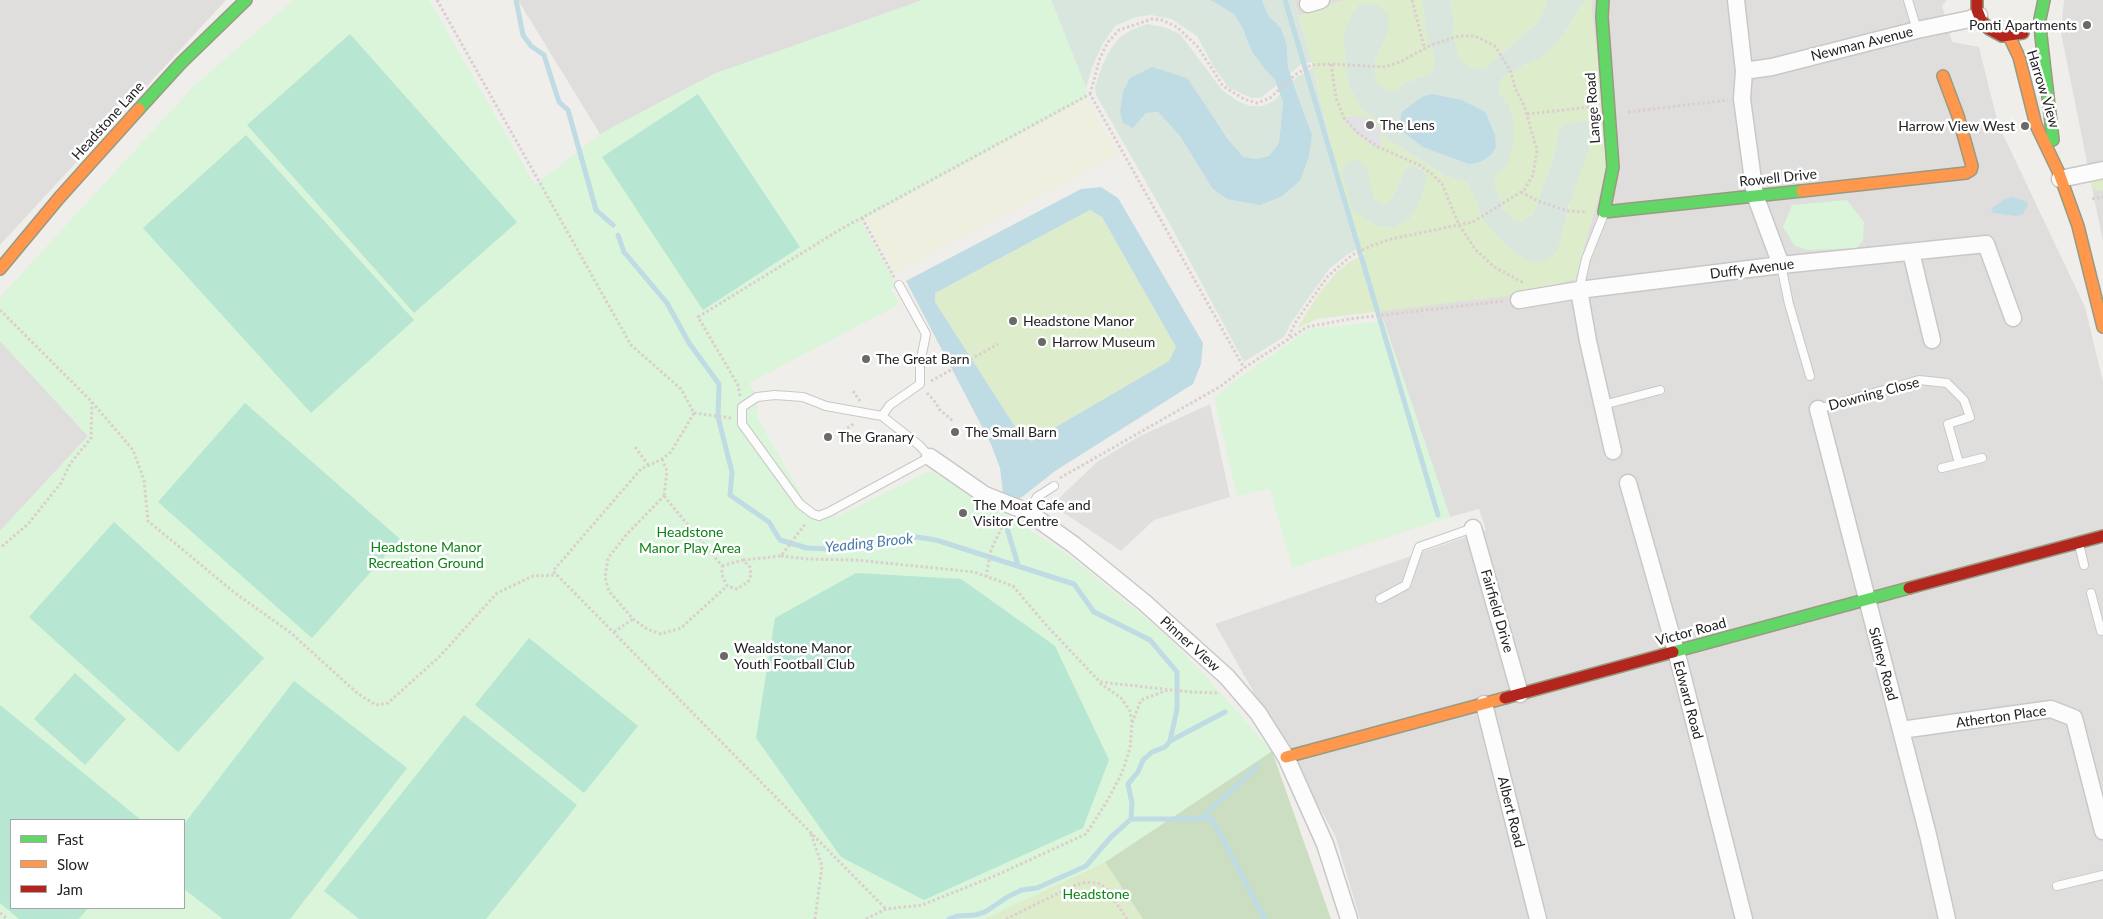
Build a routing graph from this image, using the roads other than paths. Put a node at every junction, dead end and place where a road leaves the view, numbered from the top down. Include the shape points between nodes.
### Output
1 (246, 0) edge
2 (1603, 0) edge
3 (1736, 0) edge
4 (1908, 0) edge
5 (2044, 0) edge
6 (1978, 8) edge
7 (2040, 19) junction
8 (1917, 30) junction
9 (2009, 36) junction
10 (1744, 71) junction
11 (1944, 76) dead end
12 (2103, 170) edge
13 (2059, 176) junction
14 (1755, 196) junction
15 (1600, 213) junction
16 (1911, 252) junction
17 (1781, 265) junction
18 (0, 269) edge
19 (899, 285) road end
20 (1579, 290) junction
21 (1519, 300) road end
22 (2013, 318) dead end
23 (2103, 327) edge
24 (1932, 340) dead end
25 (1810, 376) dead end
26 (1660, 390) dead end
27 (1603, 405) junction
28 (1818, 409) joint
29 (882, 416) junction
30 (1613, 451) dead end
31 (930, 457) junction
32 (1982, 458) dead end
33 (1959, 463) junction
34 (1942, 468) dead end
35 (1628, 483) dead end
36 (1054, 486) road end
37 (1022, 509) junction
38 (1473, 528) joint
39 (2103, 536) edge
40 (2078, 542) junction
41 (2084, 565) dead end
42 (2091, 592) dead end
43 (1380, 599) dead end
44 (1866, 600) junction
45 (2101, 632) dead end
46 (1675, 652) junction
47 (1520, 694) junction
48 (1484, 704) junction
49 (1901, 730) junction
50 (1286, 757) junction
51 (2103, 831) edge
52 (2103, 875) edge
53 (2057, 886) dead end
54 (1349, 919) edge
55 (1538, 919) edge
56 (1744, 919) edge
57 (1947, 919) edge

1 - 18 street, Headstone Lane via 175,70 59,198
2 - 15 street, Lange Road via 1613,167
3 - 10 street
4 - 8 lane
5 - 7 street, Harrow View
6 - 8 street, Newman Avenue via 1970,19
6 - 9 street via 1989,29
7 - 9 street via 2029,32
7 - 13 street, Harrow View via 2050,125
8 - 10 street, Newman Avenue via 1772,67
9 - 13 street, Harrow View via 2019,57 2036,125
10 - 14 street via 1742,99
11 - 14 street, Rowell Drive via 1971,170
12 - 13 street
13 - 23 street, Harrow View via 2078,226
14 - 15 street, Rowell Drive
14 - 17 street
15 - 20 lane
16 - 17 street, Duffy Avenue
16 - 22 street, Duffy Avenue via 1986,244
16 - 24 street
17 - 20 street, Duffy Avenue
17 - 25 lane
19 - 29 lane via 926,334 920,384 890,405
20 - 21 street, Duffy Avenue
20 - 27 street
26 - 27 lane
27 - 30 street
28 - 33 lane, Downing Close via 1920,380 1947,383 1964,400 1970,417 1948,424
28 - 44 street, Sidney Road
29 - 31 lane
29 - 31 lane via 775,395 757,397 742,407 742,424 800,504 819,516
31 - 37 street, Pinner View via 985,495
32 - 33 lane
33 - 34 lane
35 - 46 street, Edward Road
36 - 37 lane
37 - 50 street, Pinner View via 1074,545 1145,603 1227,677 1258,713
38 - 43 lane via 1419,546 1406,585
38 - 47 street, Fairfield Drive
39 - 40 street, Victor Road
40 - 41 lane
40 - 44 street, Victor Road
42 - 45 lane
44 - 46 street, Victor Road
44 - 49 street, Sidney Road
46 - 47 street, Victor Road
46 - 56 street, Edward Road
47 - 48 street, Victor Road
48 - 50 street, Victor Road
48 - 55 street, Albert Road
49 - 51 street, Atherton Place via 2051,709 2074,718
49 - 57 street, Sidney Road
50 - 54 street, Pinner View via 1325,844
52 - 53 lane

